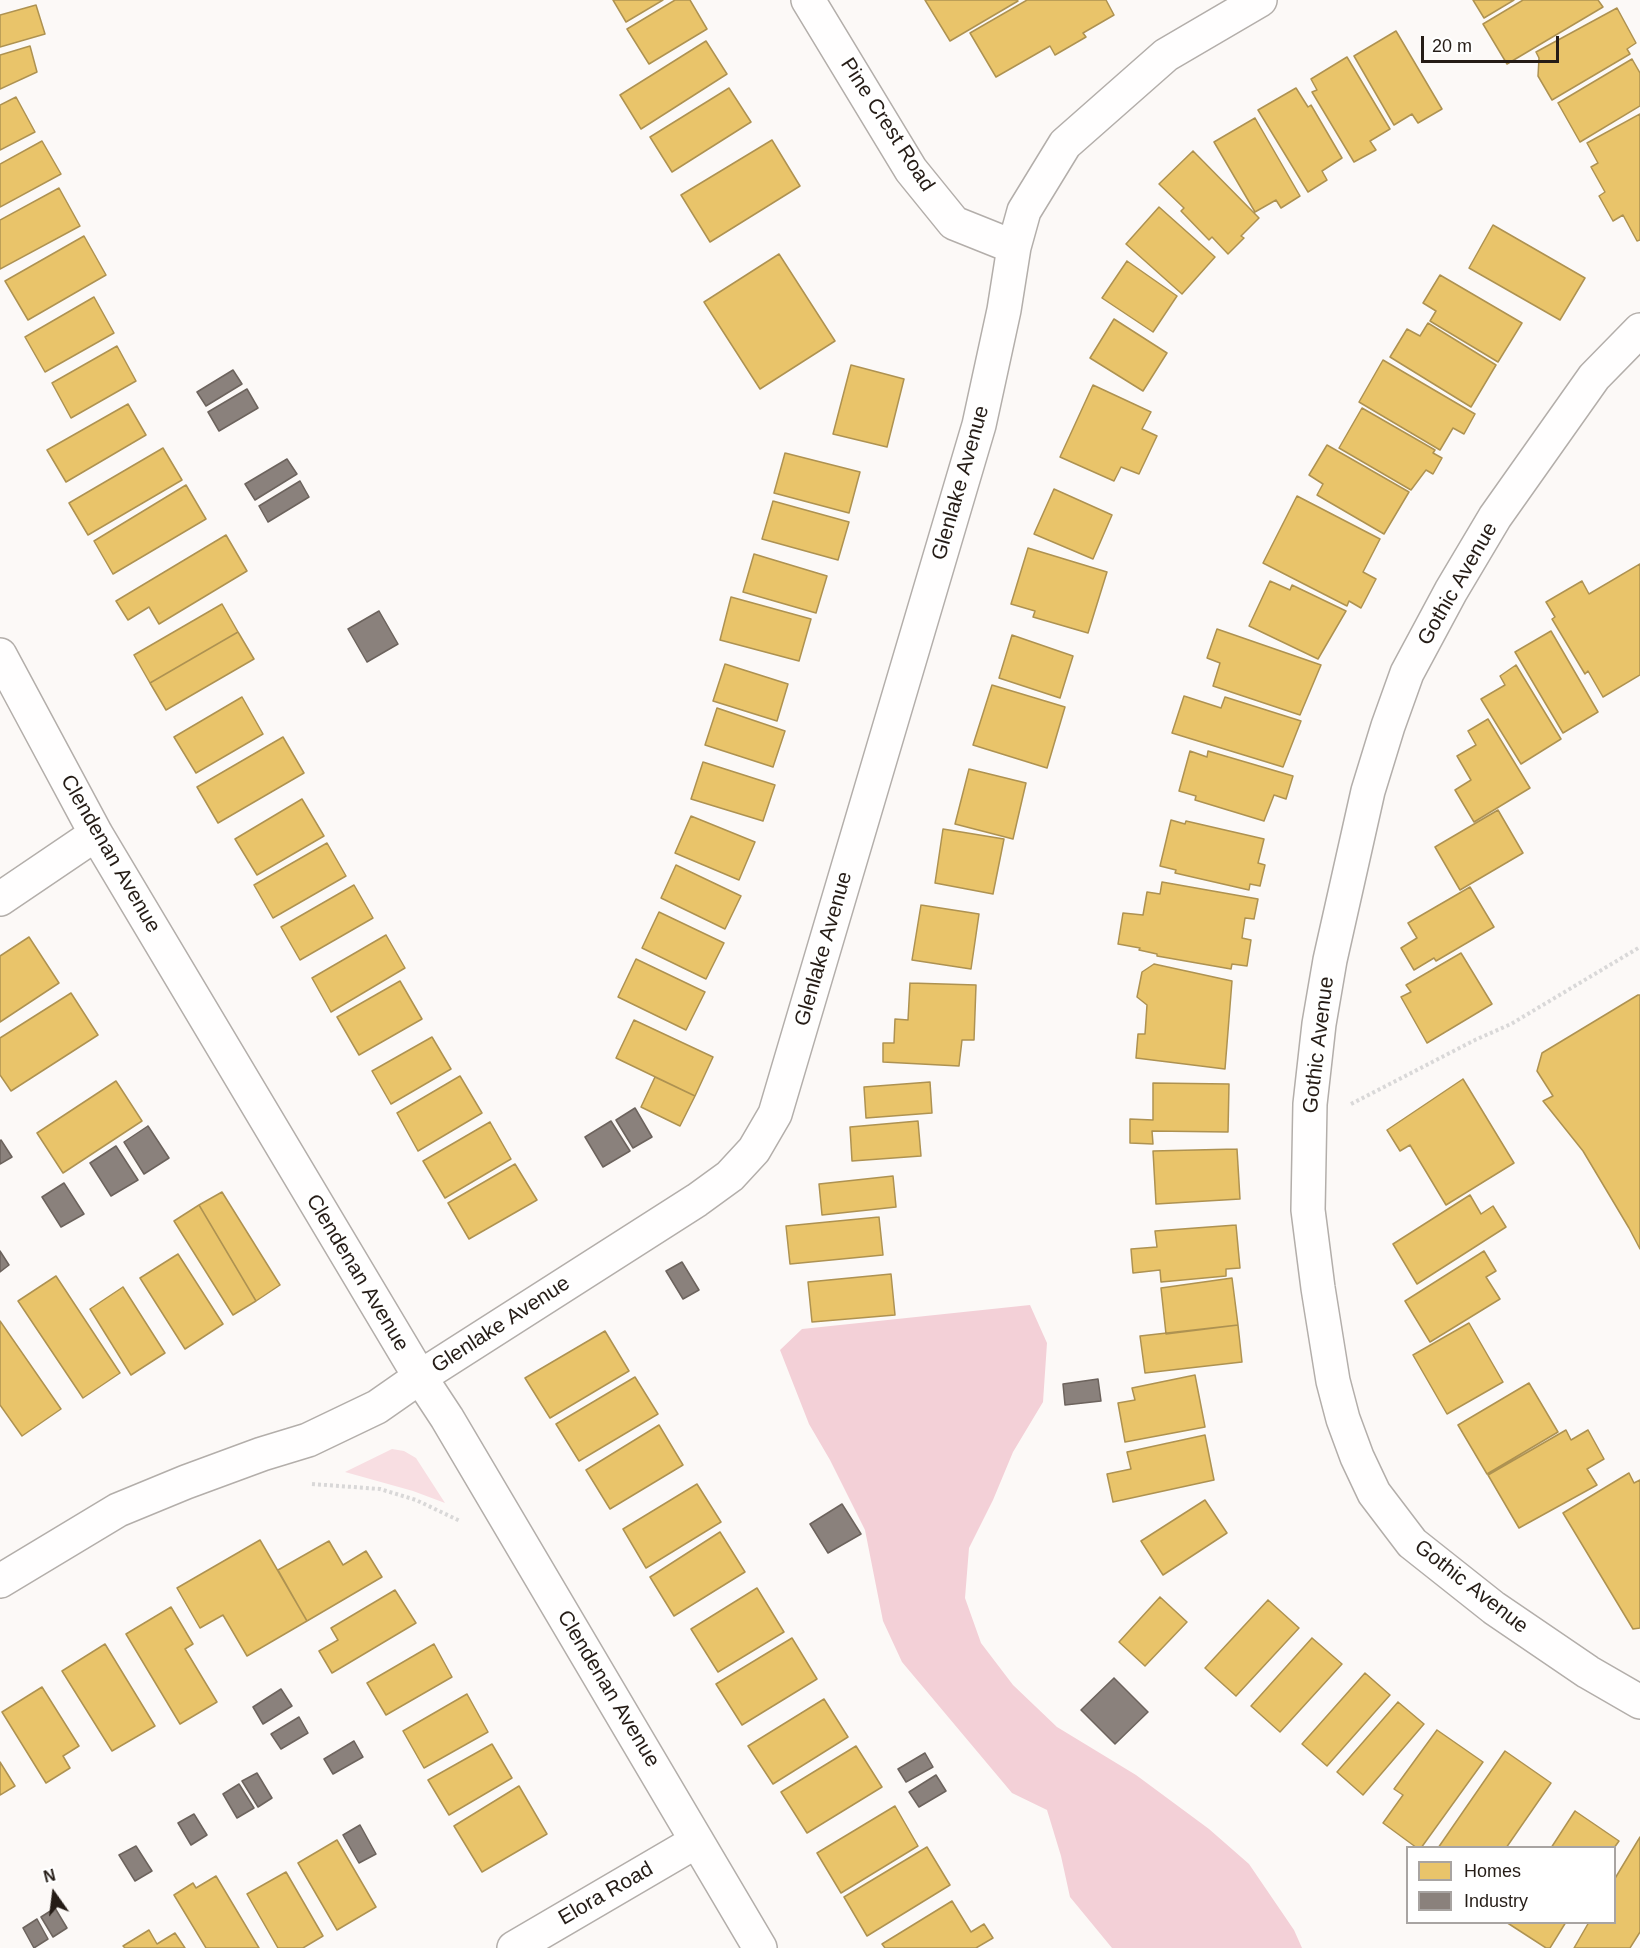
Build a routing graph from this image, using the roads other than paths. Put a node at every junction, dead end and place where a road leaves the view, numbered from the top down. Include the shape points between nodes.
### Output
1 (808, 0) edge
2 (1260, 0) edge
3 (1014, 247) junction
4 (1640, 330) edge
5 (0, 655) edge
6 (96, 834) junction
7 (0, 898) edge
8 (420, 1377) junction
9 (0, 1581) edge
10 (1640, 1702) edge
11 (698, 1841) junction
12 (514, 1948) edge
13 (760, 1948) edge

1 - 3 street, Pine Crest Road via 911,170 954,223
2 - 3 street, Glenlake Avenue via 1166,56 1065,144 1024,211
3 - 8 street, Glenlake Avenue via 979,425 775,1114 754,1150 730,1176
4 - 10 street, Gothic Avenue via 1594,377 1495,517 1407,674 1368,791 1330,960 1310,1104 1308,1210 1333,1380 1357,1458 1374,1493 1412,1543 1494,1608
5 - 6 street, Clendenan Avenue
6 - 7 street
6 - 8 street, Clendenan Avenue
8 - 9 street, Glenlake Avenue via 376,1407 308,1440 118,1510
8 - 11 street, Clendenan Avenue
11 - 12 street, Elora Road
11 - 13 street, Clendenan Avenue

